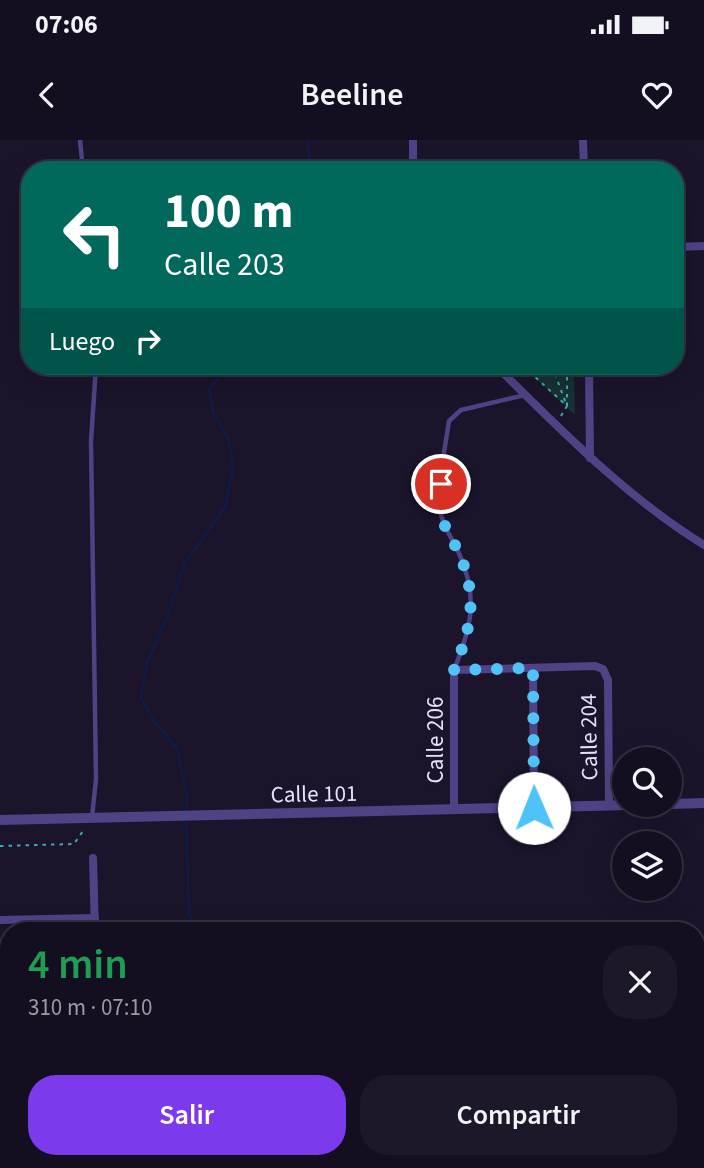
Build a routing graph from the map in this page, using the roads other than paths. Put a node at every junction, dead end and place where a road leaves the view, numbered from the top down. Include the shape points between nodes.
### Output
1 (79, 140) edge
2 (412, 140) edge
3 (583, 140) edge
4 (82, 161) edge
5 (413, 161) edge
6 (584, 161) edge
7 (704, 246) edge
8 (684, 247) edge
9 (95, 375) edge
10 (505, 375) edge
11 (589, 375) edge
12 (525, 395) junction
13 (590, 458) junction
14 (704, 545) edge
15 (533, 668) junction
16 (454, 670) junction
17 (704, 803) edge
18 (682, 804) edge
19 (610, 806) joint
20 (534, 808) junction
21 (454, 809) junction
22 (92, 818) junction
23 (0, 820) edge
24 (93, 858) dead end
25 (94, 918) junction
26 (0, 920) edge
27 (94, 922) edge

1 - 4 lane
2 - 5 street
3 - 6 street
7 - 8 street
9 - 22 lane via 91,441 96,765
10 - 12 street
11 - 13 street
12 - 13 street
12 - 16 lane via 461,410 449,421 439,505 461,558 471,612 468,635
13 - 14 street via 651,509
15 - 16 street
15 - 19 street, Calle 204 via 603,669 608,680
15 - 20 street
16 - 21 street, Calle 206
17 - 18 street
19 - 20 street, Calle 101
20 - 21 street, Calle 101
21 - 22 street, Calle 101
22 - 23 street, Calle 101
24 - 25 street
25 - 26 street
25 - 27 street

